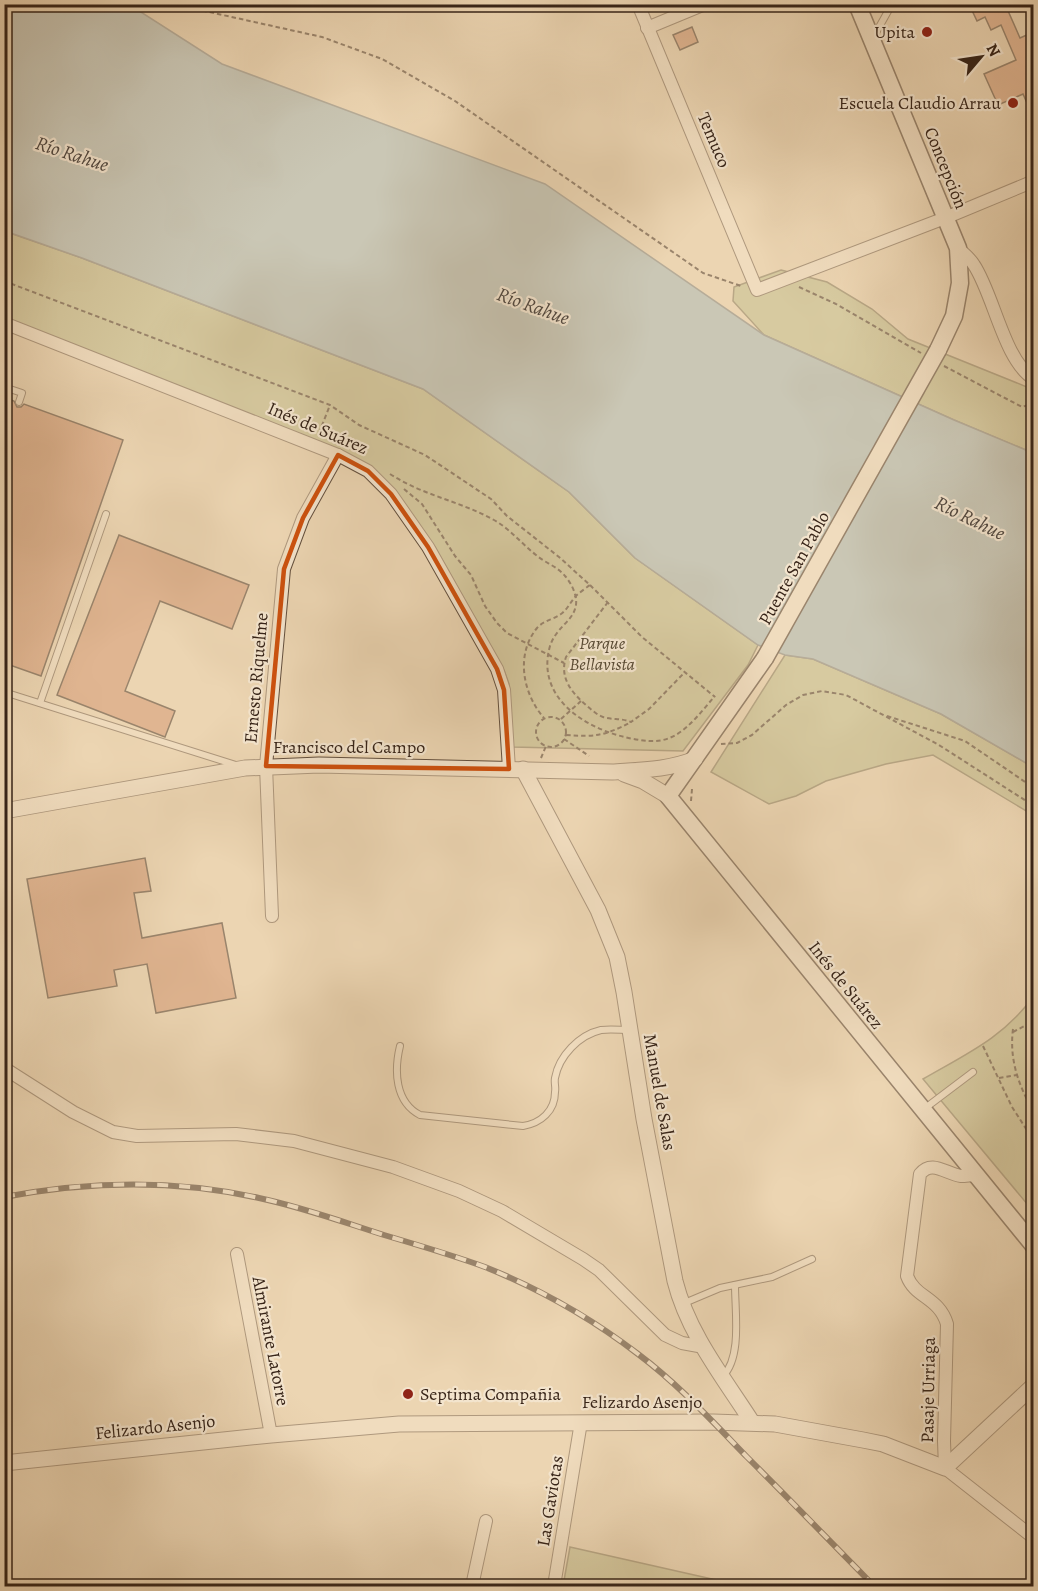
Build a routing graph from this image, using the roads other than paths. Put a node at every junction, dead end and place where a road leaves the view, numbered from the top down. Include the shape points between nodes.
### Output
1 (638, 4) edge
2 (705, 4) edge
3 (857, 4) edge
4 (892, 4) edge
5 (647, 28) junction
6 (872, 40) junction
7 (1034, 181) edge
8 (945, 218) junction
9 (958, 248) junction
10 (4, 323) edge
11 (931, 352) joint
12 (1034, 379) edge
13 (4, 387) edge
14 (19, 402) dead end
15 (338, 455) junction
16 (106, 514) dead end
17 (4, 692) edge
18 (40, 703) junction
19 (695, 759) junction
20 (266, 766) junction
21 (245, 768) junction
22 (516, 769) junction
23 (612, 772) junction
24 (668, 796) junction
25 (4, 811) edge
26 (272, 916) dead end
27 (630, 1030) junction
28 (400, 1046) dead end
29 (4, 1068) edge
30 (973, 1072) dead end
31 (923, 1110) junction
32 (976, 1175) junction
33 (1034, 1246) edge
34 (237, 1254) dead end
35 (812, 1259) dead end
36 (735, 1286) junction
37 (681, 1304) junction
38 (704, 1347) junction
39 (723, 1376) junction
40 (1034, 1385) edge
41 (581, 1422) junction
42 (752, 1422) junction
43 (271, 1435) junction
44 (4, 1462) edge
45 (945, 1468) junction
46 (486, 1521) dead end
47 (1034, 1538) edge
48 (472, 1587) edge
49 (554, 1587) edge

1 - 5 street, Temuco
2 - 5 street
3 - 6 main road, Concepción
4 - 6 lane
5 - 8 street, Temuco via 757,290
6 - 8 main road, Concepción
7 - 8 street
8 - 9 main road, Concepción
9 - 11 main road, Concepción via 960,284 954,316
9 - 12 street via 974,264 1023,373
10 - 15 street, Inés de Suárez
11 - 19 main road, Puente San Pablo, bridge via 765,658
13 - 14 lane via 22,393
15 - 20 street, Ernesto Riquelme via 303,518 284,569
15 - 22 street, Inés de Suárez via 368,471 391,494 428,547 497,669
16 - 18 lane
17 - 18 lane
18 - 21 lane
19 - 23 street, Francisco del Campo via 657,770
19 - 24 main road, Puente San Pablo
20 - 21 street, Francisco del Campo
20 - 22 street, Francisco del Campo
20 - 26 street, Ernesto Riquelme
21 - 25 street, Francisco del Campo
22 - 23 street, Francisco del Campo
22 - 27 street, Manuel de Salas via 606,927 617,957
23 - 24 street, Inés de Suárez via 643,781
24 - 31 main road, Inés de Suárez
27 - 28 lane via 602,1030 577,1042 556,1072 555,1100 550,1111 523,1126 413,1112 398,1086
27 - 37 street, Manuel de Salas
29 - 38 street via 73,1112 113,1132 137,1136 236,1134 294,1141 393,1167 459,1191 583,1258 665,1335
30 - 31 lane
31 - 32 main road, Inés de Suárez
32 - 33 main road, Inés de Suárez
32 - 45 street, Pasaje Urriaga via 962,1176 933,1167 920,1174 907,1272 912,1286 939,1306 947,1324
34 - 43 street, Almirante Latorre
35 - 36 lane via 772,1277
36 - 37 lane
36 - 39 lane via 735,1354
37 - 38 street, Manuel de Salas
38 - 39 street, Manuel de Salas
39 - 42 street, Manuel de Salas
40 - 45 street
41 - 42 street, Felizardo Asenjo
41 - 43 street, Felizardo Asenjo via 410,1424
41 - 49 street, Las Gaviotas
42 - 45 street, Felizardo Asenjo via 883,1444
43 - 44 street, Felizardo Asenjo
45 - 47 street, Felizardo Asenjo
46 - 48 street

